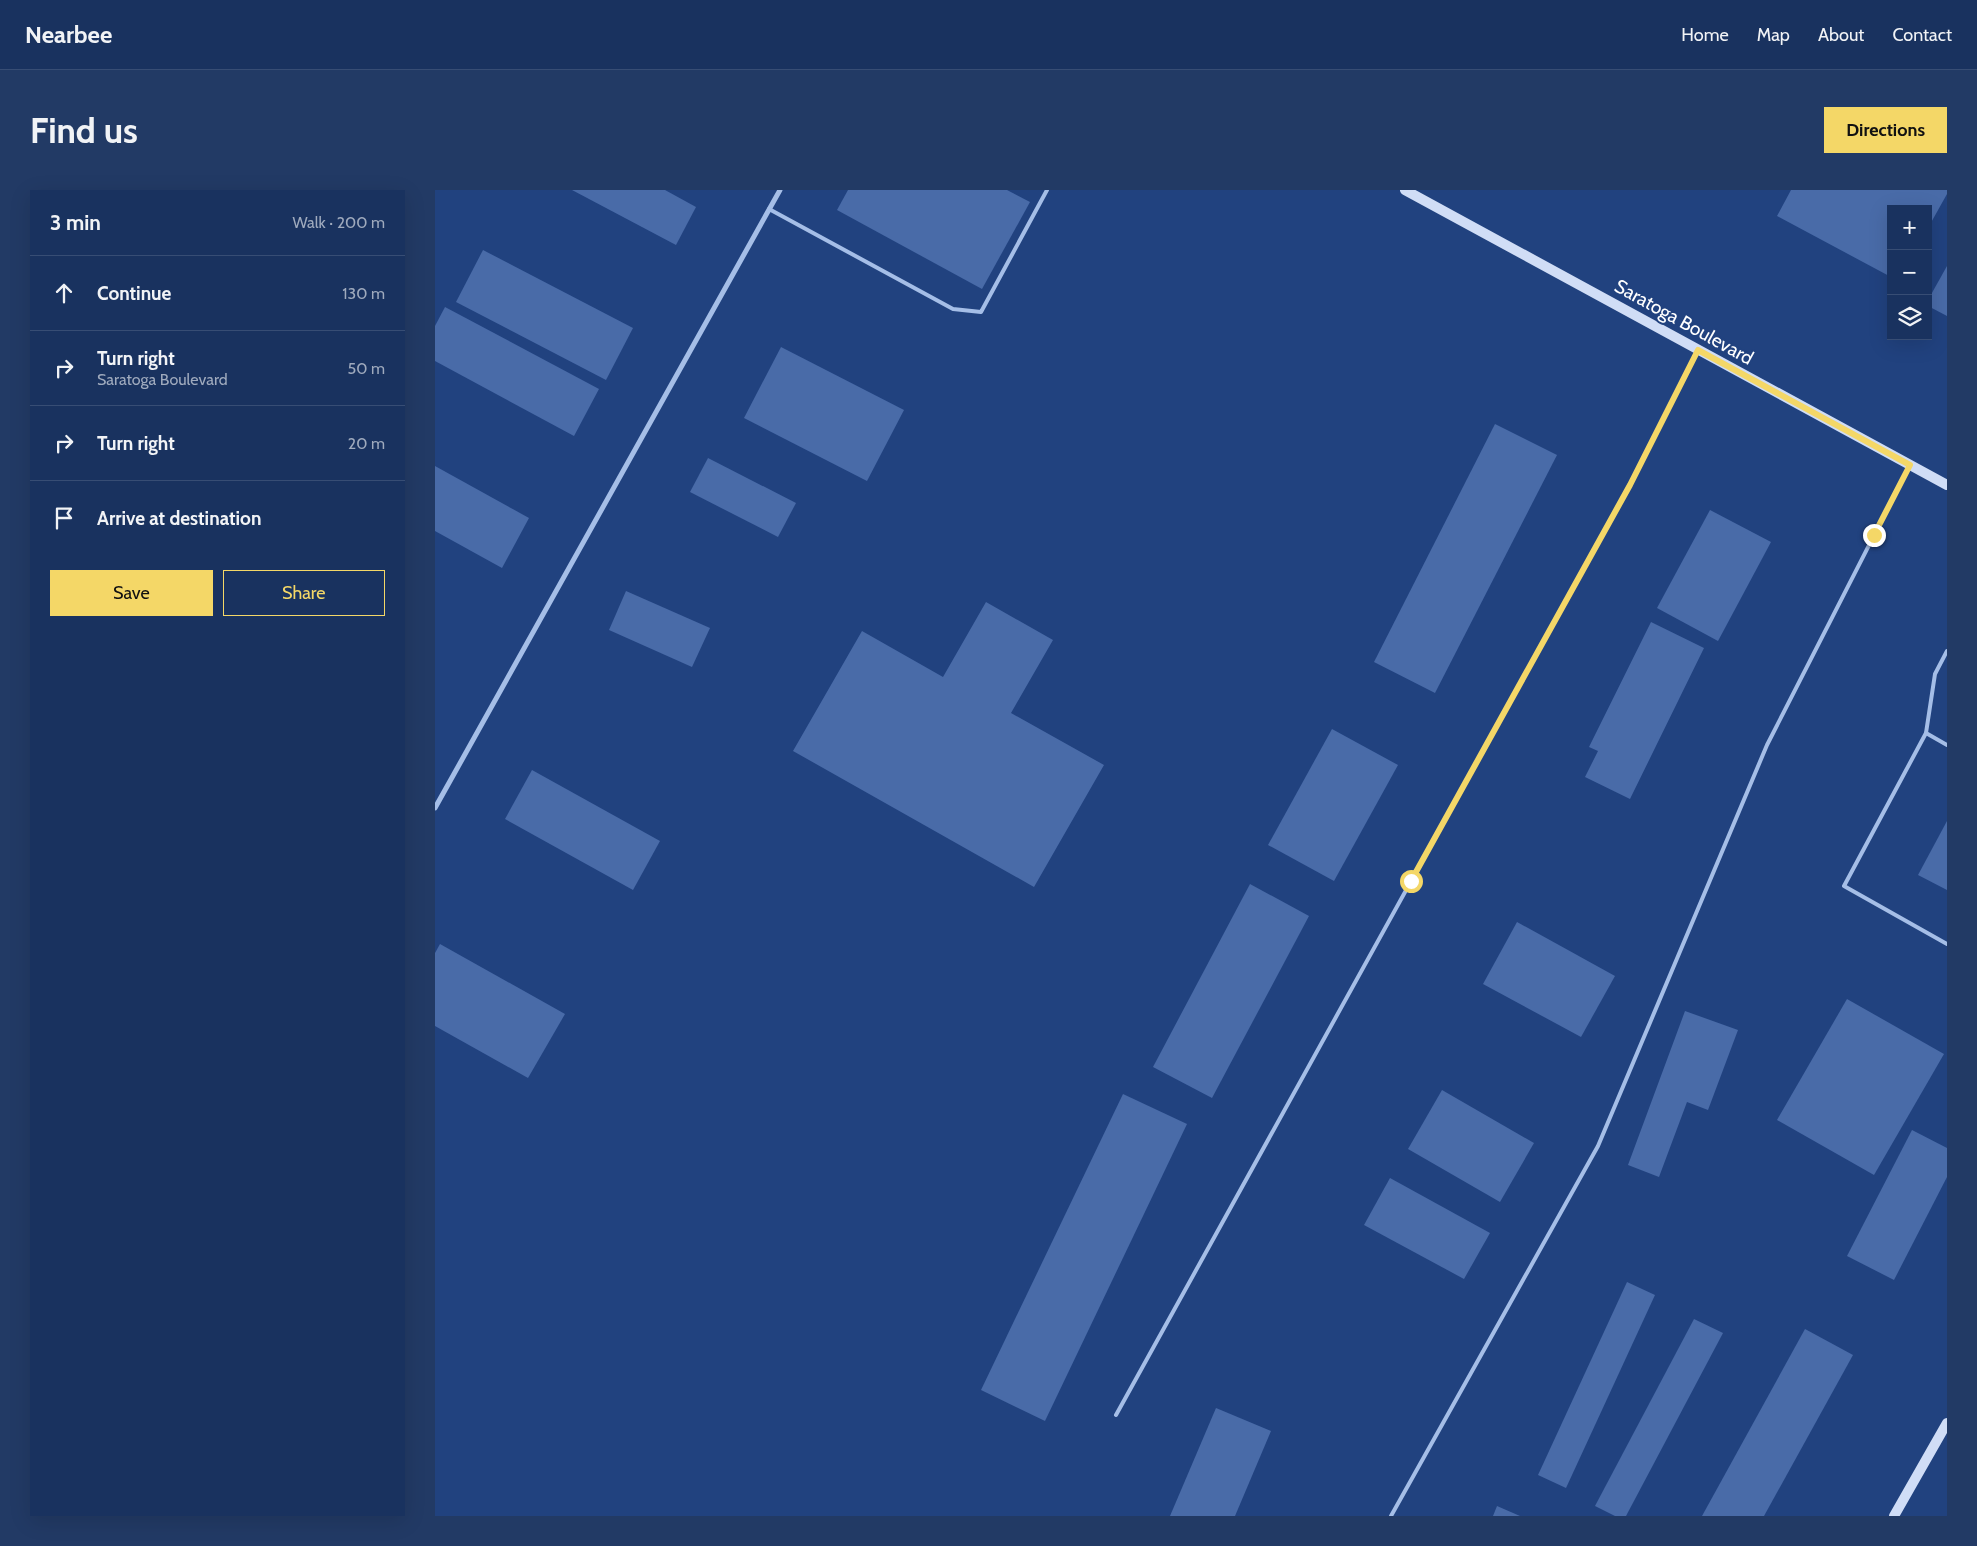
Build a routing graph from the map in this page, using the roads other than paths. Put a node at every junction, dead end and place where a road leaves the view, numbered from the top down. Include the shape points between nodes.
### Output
1 (780, 190) edge
2 (1047, 190) edge
3 (1405, 190) edge
4 (769, 209) junction
5 (1698, 350) junction
6 (1910, 465) junction
7 (1947, 485) edge
8 (1947, 651) edge
9 (1926, 733) junction
10 (1947, 744) edge
11 (435, 808) edge
12 (1947, 944) edge
13 (1116, 1415) dead end
14 (1947, 1423) edge
15 (1391, 1516) edge
16 (1894, 1516) edge

1 - 4 street
2 - 4 lane via 981,312 953,309
3 - 5 main road, Saratoga Boulevard
4 - 11 street
5 - 6 main road, Saratoga Boulevard
5 - 13 lane via 1630,485
6 - 7 main road, Saratoga Boulevard
6 - 15 lane via 1767,745 1598,1146
8 - 9 lane via 1935,674
9 - 10 lane
9 - 12 lane via 1843,886
14 - 16 main road

